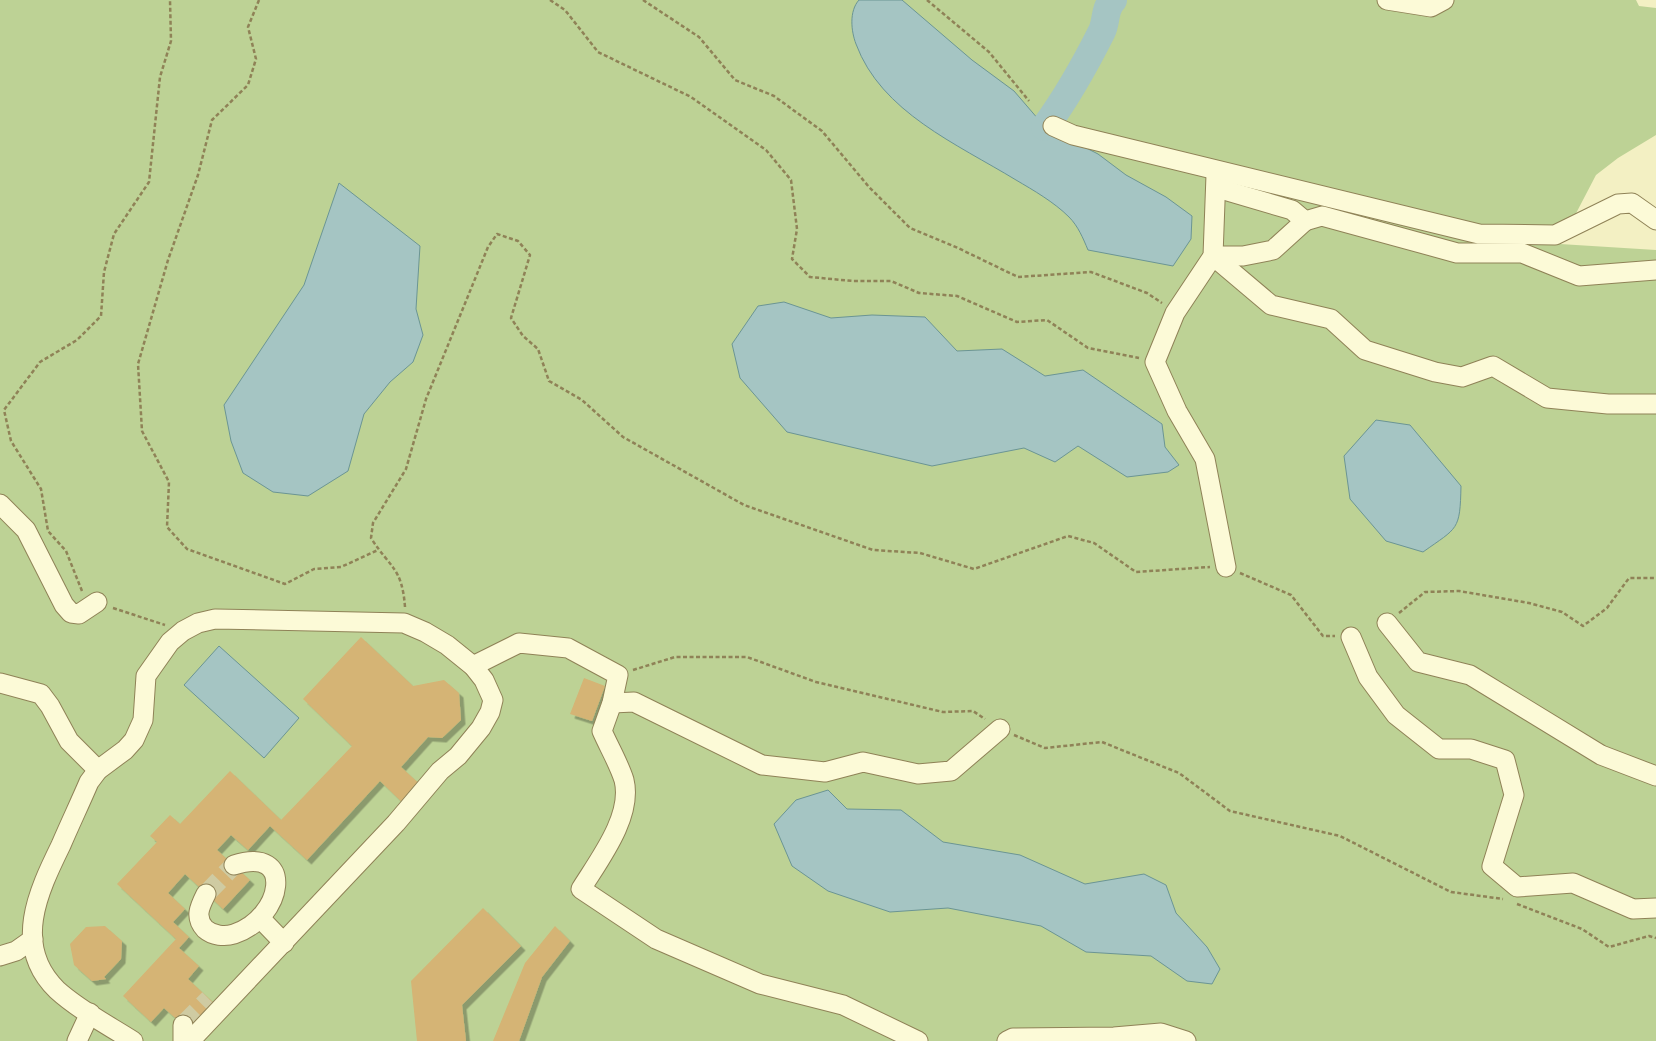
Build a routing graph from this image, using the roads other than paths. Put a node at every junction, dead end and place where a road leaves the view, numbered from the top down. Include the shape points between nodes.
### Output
1 (1386, 0) edge
2 (1444, 0) edge
3 (1054, 126) dead end
4 (1216, 168) junction
5 (1217, 188) junction
6 (1656, 220) edge
7 (1305, 221) junction
8 (1213, 256) junction
9 (1656, 270) edge
10 (1656, 404) edge
11 (0, 504) edge
12 (1226, 567) road end
13 (97, 602) road end
14 (1387, 623) road end
15 (1351, 637) road end
16 (473, 666) junction
17 (0, 683) edge
18 (612, 704) junction
19 (1000, 729) road end
20 (98, 770) junction
21 (1656, 776) edge
22 (234, 865) tunnel mouth
23 (206, 894) tunnel mouth
24 (1656, 908) edge
25 (260, 918) junction
26 (32, 939) junction
27 (284, 942) junction
28 (0, 956) edge
29 (209, 998) dead end
30 (231, 999) junction
31 (90, 1013) junction
32 (185, 1036) edge
33 (76, 1041) edge
34 (133, 1041) edge
35 (918, 1041) edge
36 (1007, 1041) edge
37 (1186, 1041) edge

1 - 2 lane via 1431,7
3 - 4 lane via 1073,134
4 - 5 lane
4 - 6 lane via 1479,234 1555,235 1618,204 1632,203
5 - 7 lane via 1292,210
5 - 8 lane
7 - 8 lane via 1273,250 1243,256
7 - 9 lane via 1322,216 1457,253 1522,253 1579,276
8 - 10 lane via 1271,305 1331,319 1365,350 1462,377 1493,366 1547,398 1608,404
8 - 12 lane via 1175,313 1155,362 1205,459
11 - 13 lane via 26,530 71,613 79,614
14 - 21 lane via 1418,662 1470,675 1601,754
15 - 24 lane via 1368,677 1396,716 1439,749 1471,749 1504,760 1514,795 1492,866 1517,887 1573,883 1633,909
16 - 18 lane via 519,643 568,648 618,675
16 - 20 lane via 447,645 404,624 215,619 198,623 170,642 146,676 143,720 134,740
16 - 27 lane via 493,700 481,728
17 - 20 lane via 41,694 69,741
18 - 19 lane via 634,702 762,765 825,772 863,762 918,774 951,771
18 - 35 lane via 602,731 624,782 623,812 612,839 581,889 656,939 760,984 842,1005
20 - 26 lane via 89,782 37,895
22 - 25 lane via 255,860 273,872 277,882 273,897
23 - 25 lane via 198,914 206,929 218,935 228,936 248,929
25 - 27 lane
26 - 28 lane via 16,951
26 - 31 lane via 44,974 58,990
27 - 30 lane
29 - 30 lane
30 - 32 lane
31 - 33 lane
31 - 34 lane
36 - 37 lane via 1013,1038 1161,1033

